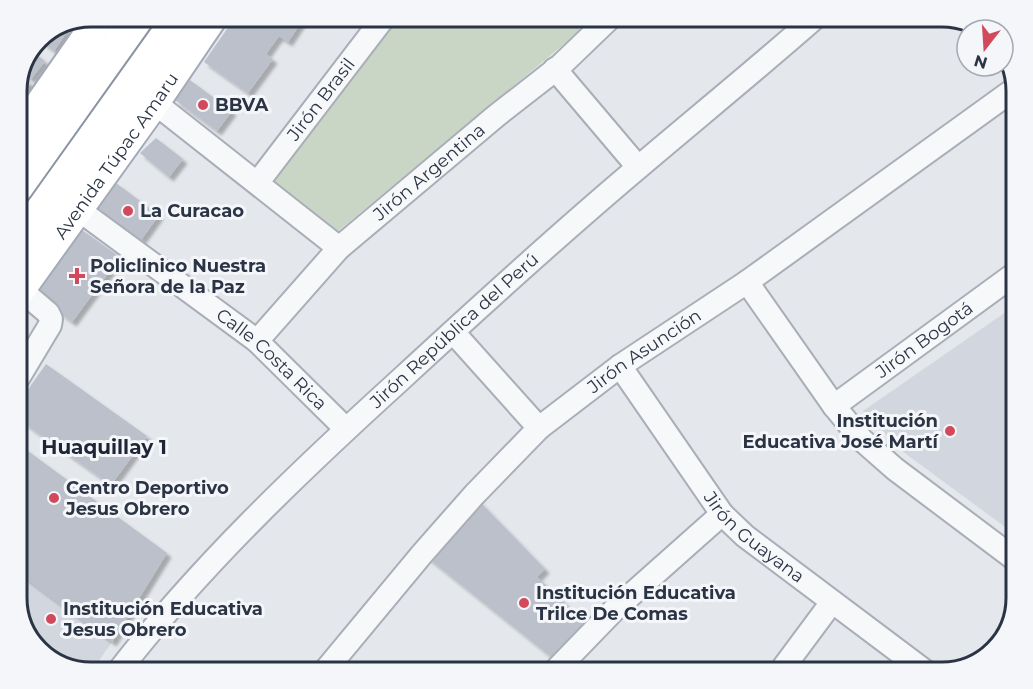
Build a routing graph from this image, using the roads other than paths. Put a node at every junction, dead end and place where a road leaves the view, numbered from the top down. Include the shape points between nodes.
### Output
1 (93, 27) edge
2 (130, 27) edge
3 (174, 27) edge
4 (192, 27) edge
5 (207, 27) edge
6 (377, 27) edge
7 (600, 27) edge
8 (804, 27) edge
9 (555, 69) junction
10 (1006, 95) edge
11 (155, 103) junction
12 (27, 122) edge
13 (102, 128) junction
14 (638, 167) junction
15 (27, 172) edge
16 (258, 182) junction
17 (79, 210) junction
18 (27, 232) edge
19 (339, 248) junction
20 (1006, 281) edge
21 (27, 282) edge
22 (747, 282) junction
23 (27, 299) edge
24 (453, 332) junction
25 (257, 341) junction
26 (27, 363) edge
27 (620, 366) junction
28 (834, 406) junction
29 (539, 428) junction
30 (346, 429) junction
31 (722, 514) junction
32 (1006, 552) edge
33 (832, 602) junction
34 (126, 662) edge
35 (332, 662) edge
36 (564, 662) edge
37 (787, 662) edge
38 (913, 662) edge

1 - 12 main road
2 - 15 highway
3 - 13 highway, Avenida Túpac Amaru
4 - 13 highway via 120,120
5 - 11 main road, Avenida Túpac Amaru
6 - 16 street, Jirón Brasil
7 - 9 street, Jirón Argentina
8 - 14 street, Jirón República del Perú
9 - 14 street
9 - 19 street, Jirón Argentina
10 - 22 street, Jirón Asunción
11 - 16 street
11 - 17 main road, Avenida Túpac Amaru
13 - 18 highway, Avenida Túpac Amaru
14 - 24 street, Jirón República del Perú
16 - 19 street
17 - 21 main road, Avenida Túpac Amaru
17 - 25 street, Calle Costa Rica
19 - 25 street, Jirón Argentina
20 - 28 street, Jirón Bogotá
22 - 27 street, Jirón Asunción
22 - 28 street
23 - 26 street via 51,319
24 - 29 street
24 - 30 street, Jirón República del Perú
25 - 30 street, Calle Costa Rica
27 - 29 street, Jirón Asunción
27 - 31 street, Jirón Guayana
28 - 32 street via 862,440 895,469
29 - 35 street, Jirón Asunción via 474,495
30 - 34 street, Jirón República del Perú via 194,582
31 - 33 street, Jirón Guayana
31 - 36 street via 614,610
33 - 37 street
33 - 38 street, Jirón Guayana

